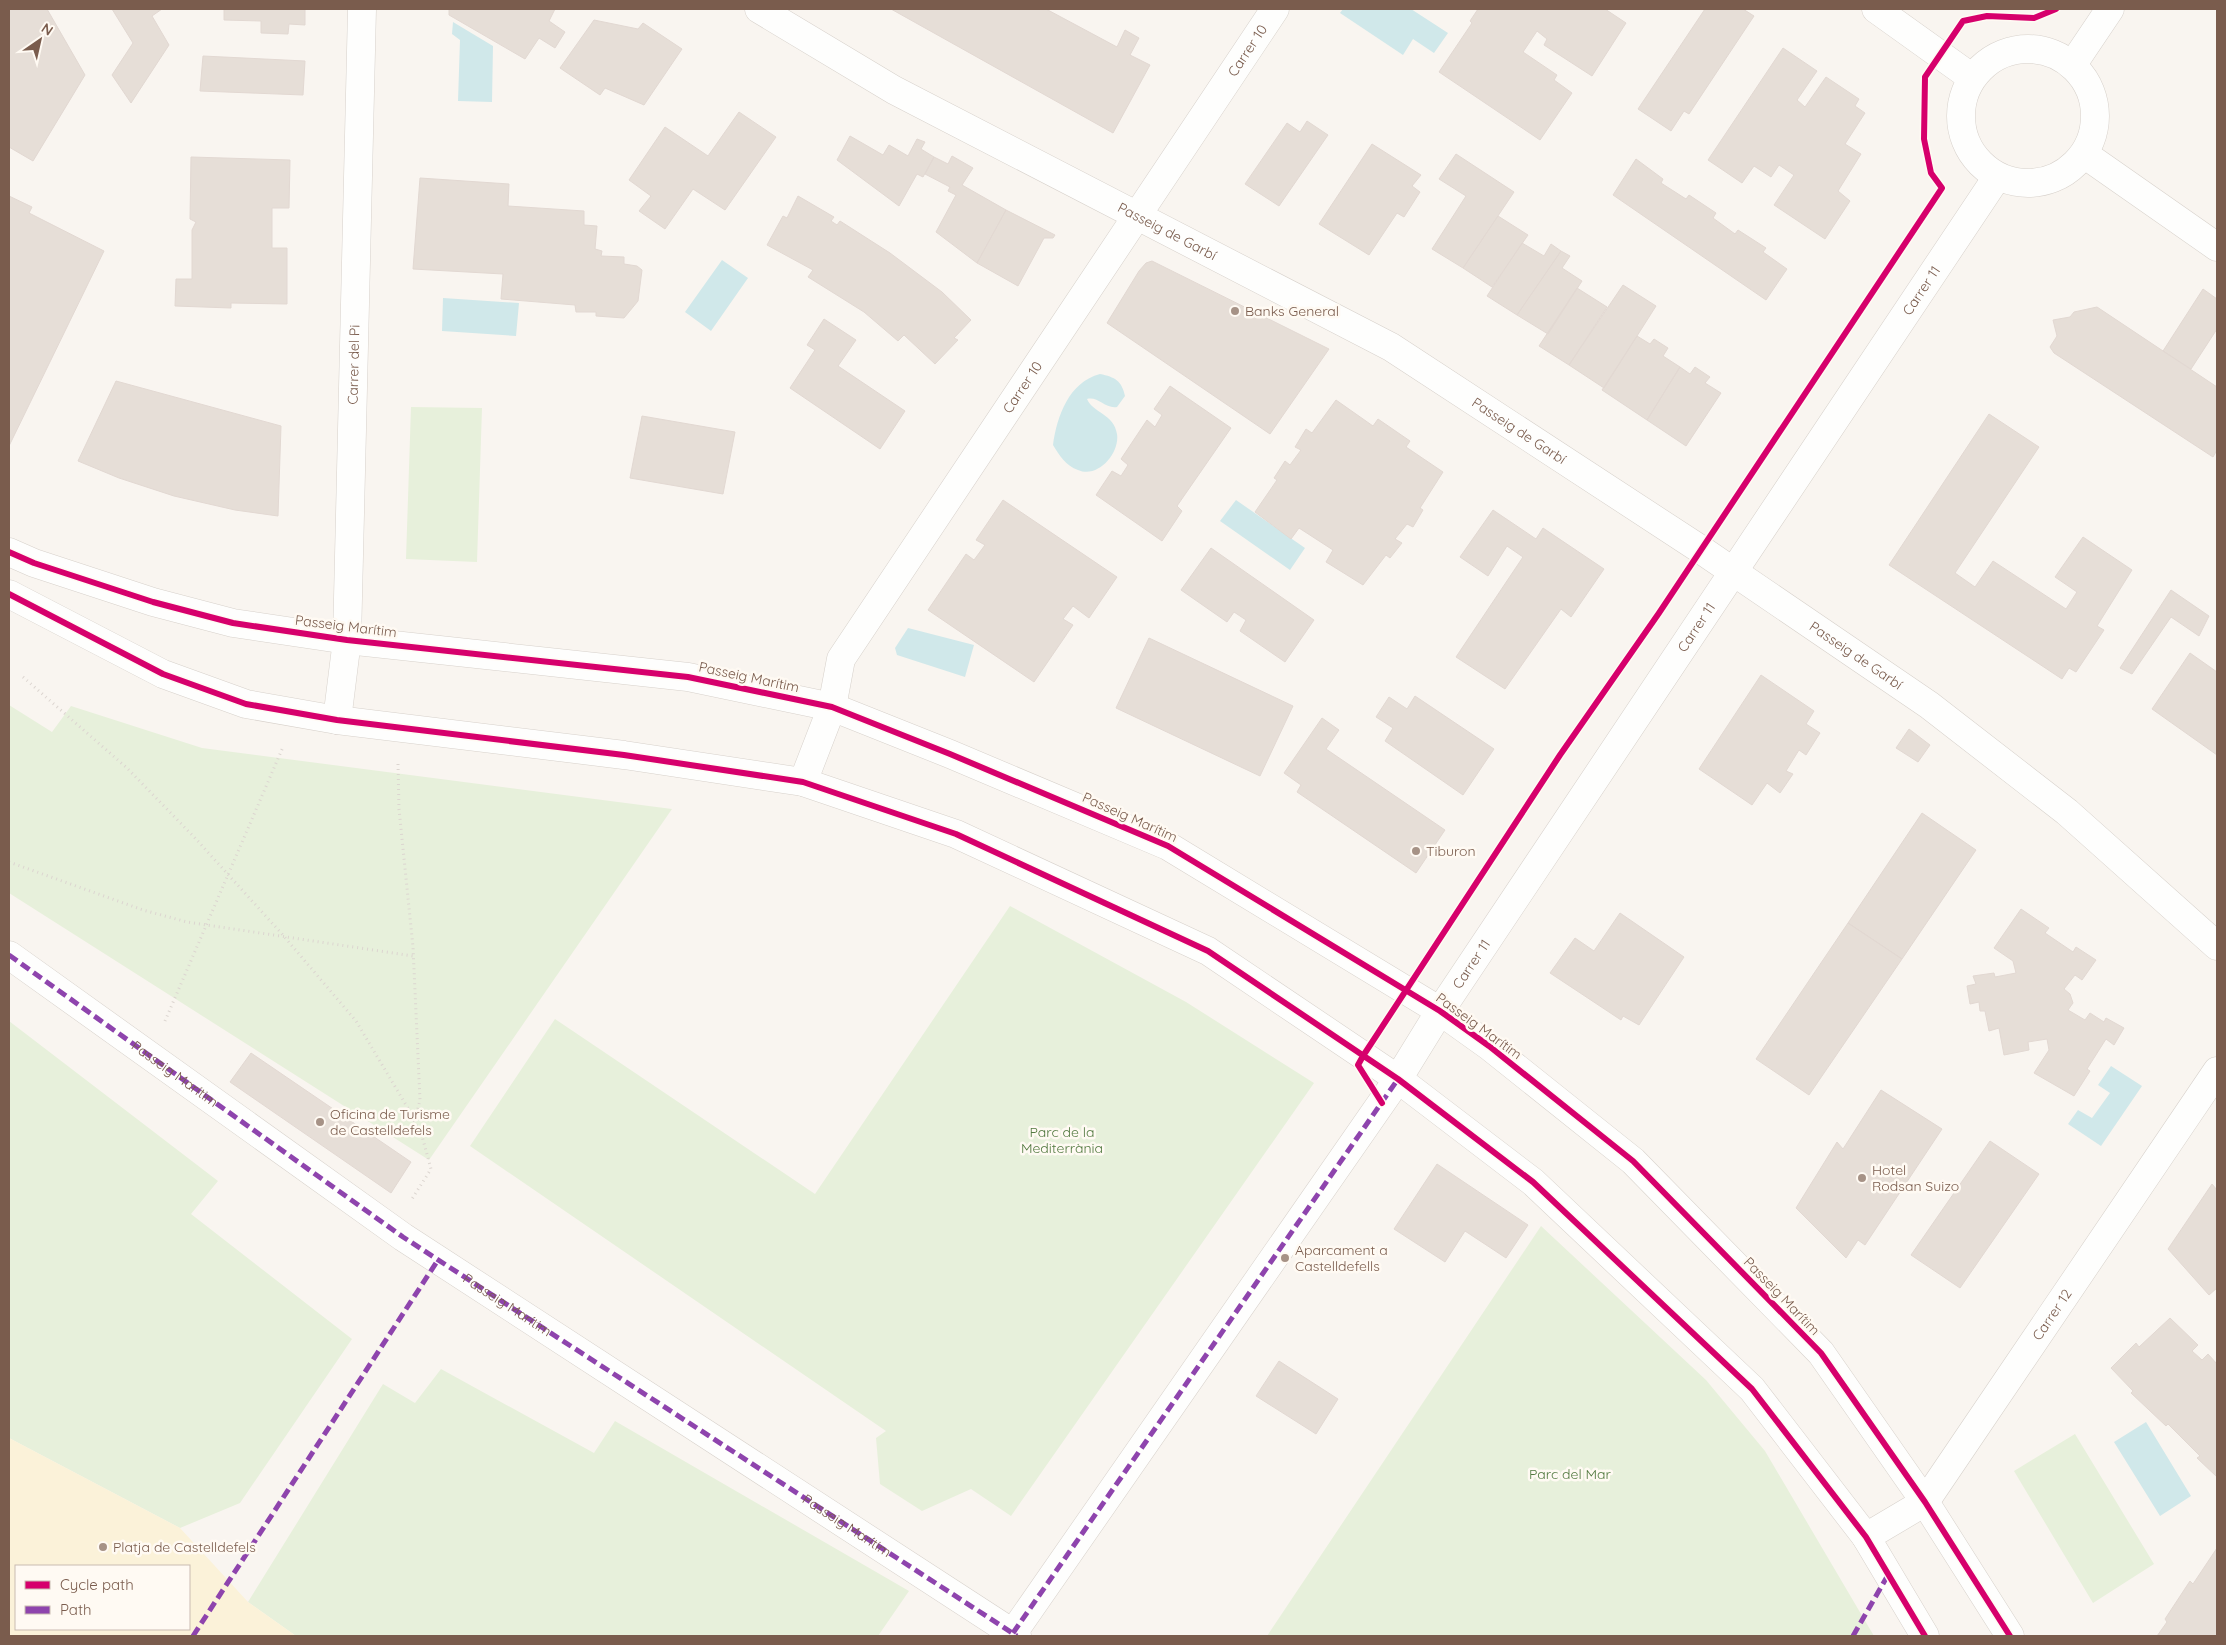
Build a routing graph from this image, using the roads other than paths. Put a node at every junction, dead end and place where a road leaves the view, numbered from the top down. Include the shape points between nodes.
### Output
1 (362, 9) edge
2 (759, 9) edge
3 (1276, 9) edge
4 (1876, 9) edge
5 (2110, 9) edge
6 (2073, 64) junction
7 (1971, 77) junction
8 (2084, 154) junction
9 (1997, 177) junction
10 (1138, 218) junction
11 (2217, 247) edge
12 (9, 552) edge
13 (1732, 571) junction
14 (9, 594) edge
15 (347, 640) junction
16 (832, 707) junction
17 (337, 720) junction
18 (803, 782) junction
19 (2217, 946) edge
20 (9, 955) edge
21 (1440, 1011) junction
22 (2217, 1071) edge
23 (1398, 1080) junction
24 (1924, 1502) junction
25 (1866, 1537) junction
26 (1015, 1635) edge
27 (1925, 1636) edge
28 (2010, 1636) edge

1 - 15 street, Carrer del Pi
2 - 10 street, Passeig de Garbí via 894,90
3 - 10 street, Carrer 10
4 - 7 street
5 - 6 street
6 - 7 street via 2032,48 1997,54
6 - 8 street via 2088,86 2095,120
7 - 9 street via 1959,111 1966,146
8 - 9 street via 2058,177 2022,184
8 - 11 street
9 - 13 street, Carrer 11
10 - 13 street, Passeig de Garbí via 1391,347
10 - 16 street, Carrer 10 via 842,660
12 - 15 street, Passeig Marítim via 153,602 206,616
13 - 19 street, Passeig de Garbí via 1944,717 2067,812
13 - 21 street, Carrer 11
14 - 17 street via 164,674 246,704
15 - 16 street, Passeig Marítim via 688,677
15 - 17 street, Carrer del Pi
16 - 18 street, Carrer 10
16 - 21 street, Passeig Marítim via 1168,846
17 - 18 street via 624,755
18 - 23 street via 956,834 1208,951
20 - 26 street, Passeig Marítim via 393,1229
21 - 23 street, Carrer 11
21 - 24 street, Passeig Marítim via 1633,1161 1821,1353
22 - 24 street, Carrer 12
23 - 25 street via 1533,1182 1752,1390
23 - 26 street, Carrer 11
24 - 25 street, Carrer 12
24 - 28 street, Passeig Marítim
25 - 27 street

